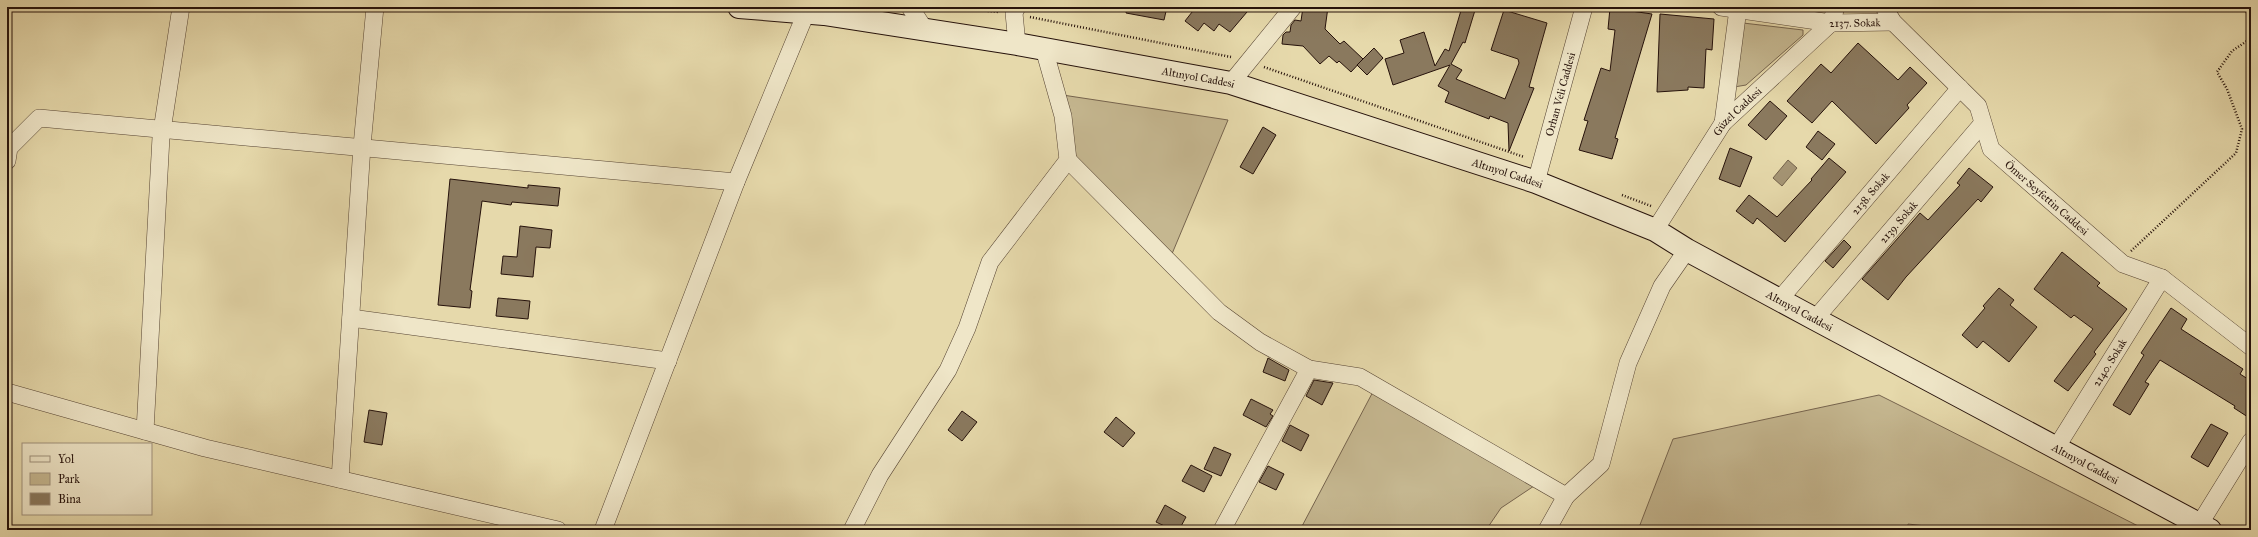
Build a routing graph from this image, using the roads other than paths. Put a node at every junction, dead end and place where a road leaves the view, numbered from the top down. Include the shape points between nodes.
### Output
1 (181, 7) edge
2 (374, 7) edge
3 (739, 7) edge
4 (910, 7) edge
5 (1017, 7) edge
6 (1293, 7) edge
7 (1584, 7) edge
8 (1722, 7) edge
9 (1836, 7) edge
10 (1884, 7) edge
11 (1738, 9) junction
12 (819, 11) edge
13 (1893, 22) junction
14 (1831, 24) junction
15 (925, 30) junction
16 (1016, 44) junction
17 (1044, 49) junction
18 (1232, 83) junction
19 (1960, 88) junction
20 (1723, 123) junction
21 (1982, 124) junction
22 (162, 129) junction
23 (362, 146) junction
24 (1068, 160) junction
25 (7, 161) edge
26 (736, 182) junction
27 (1536, 182) junction
28 (1656, 230) junction
29 (1688, 250) junction
30 (2162, 278) junction
31 (1780, 299) junction
32 (351, 318) junction
33 (1815, 319) junction
34 (2251, 347) edge
35 (668, 361) junction
36 (1309, 369) junction
37 (7, 392) edge
38 (145, 431) junction
39 (2251, 441) edge
40 (2056, 448) junction
41 (340, 479) junction
42 (1566, 496) junction
43 (2204, 527) edge
44 (558, 530) edge
45 (603, 530) edge
46 (852, 530) edge
47 (1222, 530) edge
48 (1547, 530) edge

1 - 22 street
2 - 23 street
3 - 12 main road, Altınyol Caddesi
4 - 15 street
5 - 16 street via 1014,13
6 - 18 street
7 - 27 street, Orhan Veli Caddesi
8 - 11 street, 2137. Sokak
9 - 14 street
10 - 13 street, Ömer Seyfettin Caddesi
11 - 14 street, 2137. Sokak
11 - 20 street
12 - 15 main road, Altınyol Caddesi
12 - 26 street
13 - 14 street, 2137. Sokak
13 - 19 street, Ömer Seyfettin Caddesi
14 - 20 street, Güzel Caddesi
15 - 16 main road, Altınyol Caddesi
16 - 17 main road, Altınyol Caddesi
17 - 18 main road, Altınyol Caddesi
17 - 24 street via 1063,116
18 - 27 main road, Altınyol Caddesi
19 - 21 street, Ömer Seyfettin Caddesi via 1978,106
19 - 31 street, 2138. Sokak
20 - 28 street, Güzel Caddesi
21 - 30 street, Ömer Seyfettin Caddesi via 1991,149 2120,260
21 - 33 street, 2139. Sokak
22 - 23 street
22 - 25 street via 39,118 9,148
22 - 38 street
23 - 26 street
23 - 32 street
24 - 36 street via 1219,312 1260,342
24 - 46 street via 990,262 967,328 948,370 880,475
26 - 35 street
27 - 28 main road, Altınyol Caddesi
28 - 29 main road, Altınyol Caddesi
29 - 31 main road, Altınyol Caddesi
29 - 42 street via 1662,286 1628,364 1601,464
30 - 34 street, Ömer Seyfettin Caddesi
30 - 40 street, 2140. Sokak
31 - 33 main road, Altınyol Caddesi
32 - 35 street
32 - 41 street
33 - 40 main road, Altınyol Caddesi
35 - 45 street
36 - 42 street via 1360,376
36 - 47 street
37 - 38 street
38 - 41 street via 205,448
39 - 43 street
40 - 43 main road, Altınyol Caddesi
41 - 44 street
42 - 48 street

